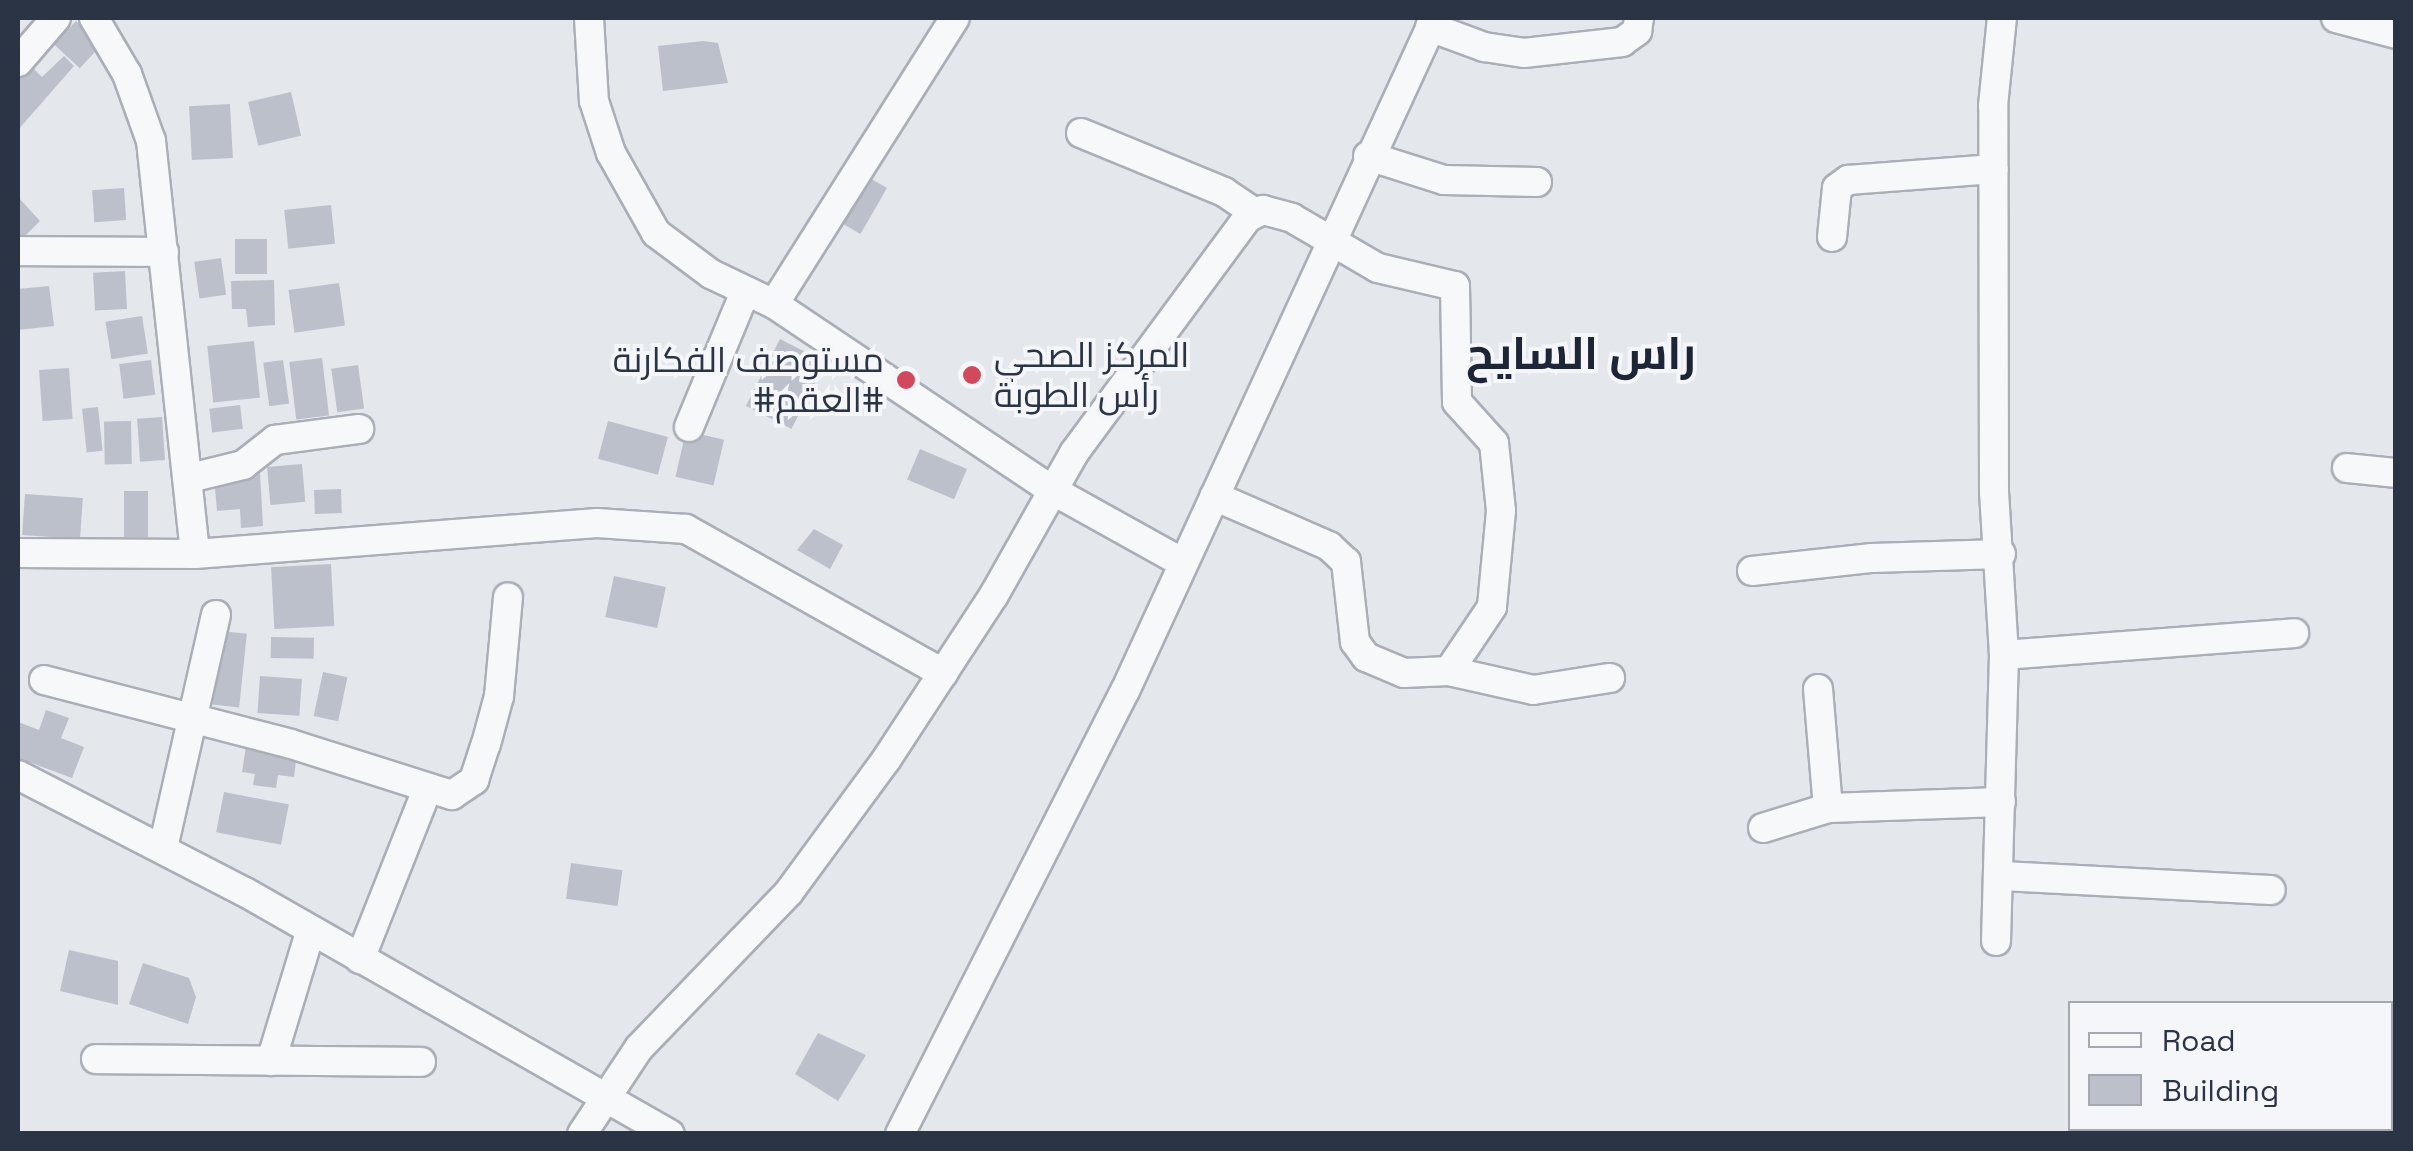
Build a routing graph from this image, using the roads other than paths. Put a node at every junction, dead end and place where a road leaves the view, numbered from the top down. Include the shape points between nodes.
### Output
1 (56, 18) edge
2 (94, 18) edge
3 (589, 18) edge
4 (955, 18) edge
5 (1639, 18) edge
6 (2002, 18) edge
7 (2336, 18) edge
8 (1433, 22) edge
9 (2396, 34) edge
10 (18, 62) edge
11 (1081, 133) dead end
12 (1368, 156) junction
13 (1994, 169) junction
14 (1537, 182) dead end
15 (1255, 212) junction
16 (1832, 237) dead end
17 (1328, 240) junction
18 (18, 251) edge
19 (164, 252) junction
20 (744, 294) junction
21 (774, 304) junction
22 (688, 427) dead end
23 (359, 428) dead end
24 (2347, 468) dead end
25 (2396, 473) edge
26 (190, 478) junction
27 (1052, 490) junction
28 (1214, 496) junction
29 (18, 553) edge
30 (195, 554) junction
31 (2001, 554) junction
32 (1184, 563) junction
33 (1752, 571) dead end
34 (508, 598) dead end
35 (216, 616) dead end
36 (2294, 632) dead end
37 (2004, 655) junction
38 (1449, 671) junction
39 (942, 673) junction
40 (1610, 678) dead end
41 (44, 680) dead end
42 (1818, 689) dead end
43 (196, 719) junction
44 (18, 775) edge
45 (427, 790) junction
46 (2002, 802) junction
47 (1828, 808) junction
48 (1762, 828) dead end
49 (164, 848) junction
50 (2002, 876) junction
51 (2271, 890) dead end
52 (310, 932) junction
53 (1996, 941) dead end
54 (360, 959) junction
55 (96, 1059) dead end
56 (271, 1061) junction
57 (422, 1062) dead end
58 (605, 1096) junction
59 (582, 1134) edge
60 (670, 1134) edge
61 (900, 1134) edge

1 - 10 street
2 - 19 street via 140,105
3 - 20 street via 594,101 633,198 656,233
4 - 21 street
5 - 8 street via 1637,31 1622,42 1524,52 1484,48
6 - 13 street
7 - 9 street
8 - 12 street
11 - 15 street via 1224,192
12 - 14 street via 1444,180
12 - 17 street
13 - 16 street via 1848,180 1838,188
13 - 31 street via 1994,492
15 - 17 street via 1292,218
15 - 27 street
17 - 28 street
17 - 38 street via 1395,275 1446,280 1458,290 1457,402 1494,443 1501,511 1492,607
18 - 19 street
19 - 26 street
20 - 21 street
20 - 22 street
21 - 27 street
23 - 26 street via 275,440 243,465
24 - 25 street
26 - 30 street
27 - 32 street
27 - 39 street
28 - 32 street
28 - 38 street via 1329,546 1346,562 1356,642 1366,657 1404,673
29 - 30 street
30 - 39 street via 532,526 686,529 724,544
31 - 33 street
31 - 37 street
32 - 61 street
34 - 45 street via 498,696 474,780 460,794
35 - 43 street
36 - 37 street
37 - 46 street
38 - 40 street via 1533,690
39 - 58 street via 789,892 688,990
41 - 43 street
42 - 47 street
43 - 45 street
43 - 49 street
44 - 49 street
45 - 54 street
46 - 47 street
46 - 50 street
47 - 48 street
49 - 52 street
50 - 51 street
50 - 53 street
52 - 54 street
52 - 56 street
54 - 58 street
55 - 56 street
56 - 57 street
58 - 59 street
58 - 60 street

